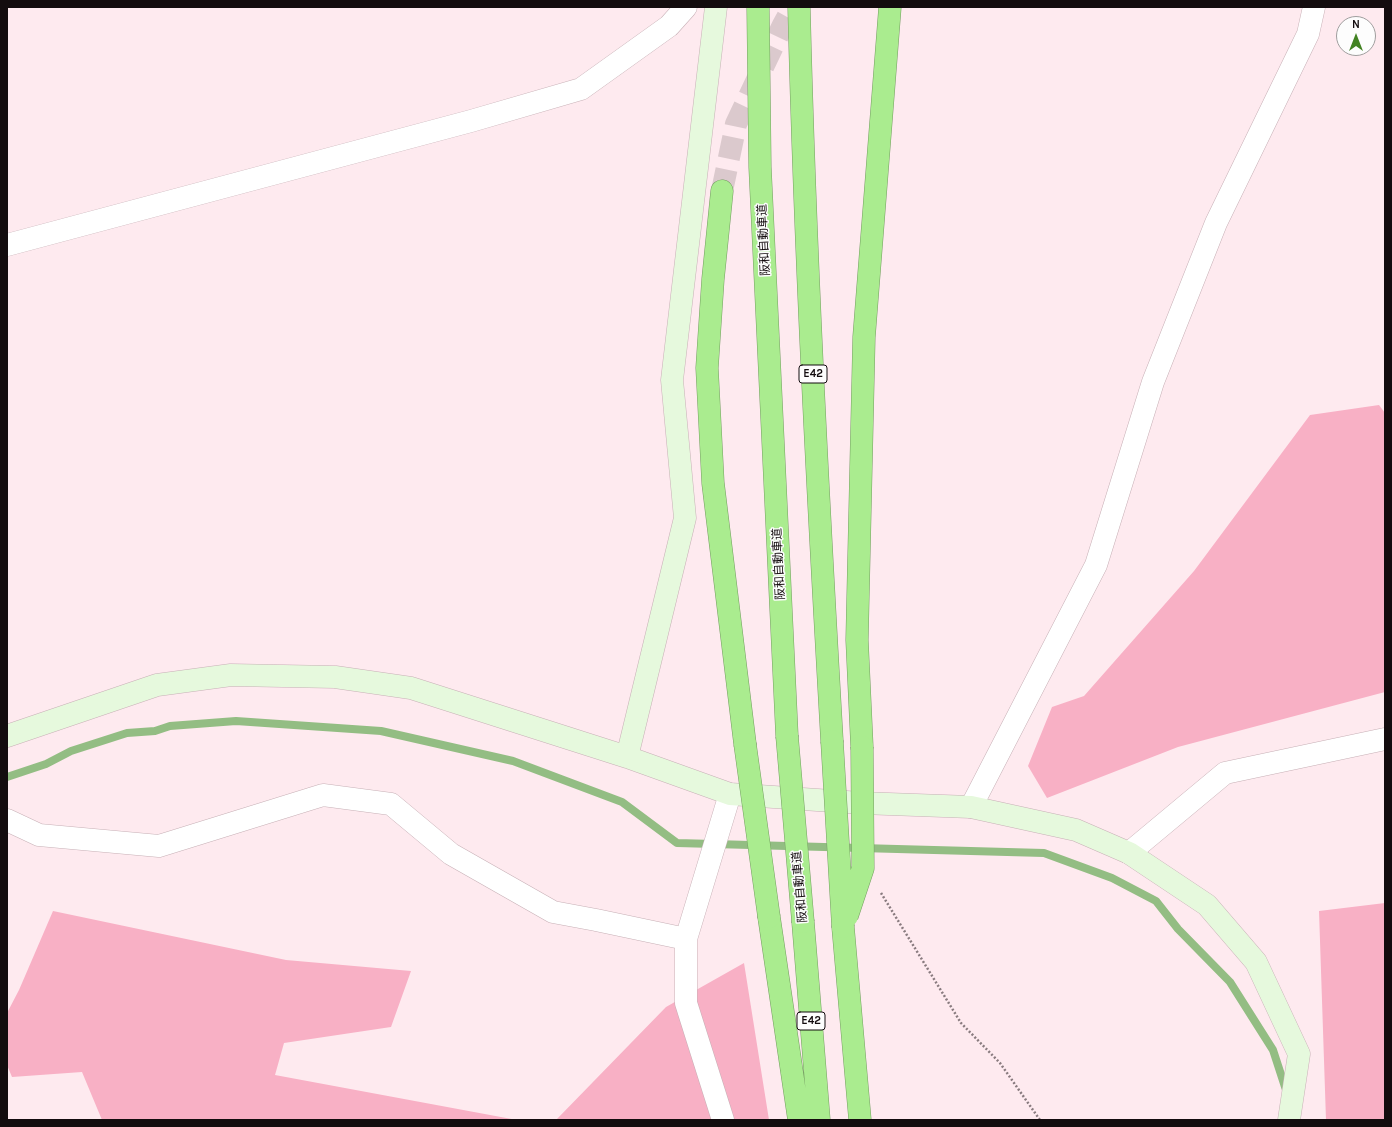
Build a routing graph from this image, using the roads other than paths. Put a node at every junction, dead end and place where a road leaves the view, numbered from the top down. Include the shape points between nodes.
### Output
1 (686, 7) edge
2 (716, 7) edge
3 (758, 7) edge
4 (799, 7) edge
5 (890, 7) edge
6 (1314, 7) edge
7 (722, 191) tunnel mouth
8 (7, 245) edge
9 (7, 736) edge
10 (1385, 739) edge
11 (627, 757) junction
12 (730, 794) junction
13 (971, 807) junction
14 (7, 820) edge
15 (1129, 853) junction
16 (843, 926) junction
17 (686, 939) junction
18 (723, 1120) edge
19 (799, 1120) edge
20 (820, 1120) edge
21 (860, 1120) edge
22 (1289, 1120) edge

1 - 8 street via 670,26 581,89 472,121
2 - 11 street via 672,380 685,518
3 - 20 highway, 阪和自動車道 / E42, bridge via 761,175 787,736
4 - 16 highway, E42, bridge via 802,149 822,572
5 - 16 highway, bridge via 864,337 856,640 862,747 863,868
6 - 13 street via 1308,34 1216,223 1153,382 1096,565
7 - 19 highway, bridge via 707,368 713,483 745,744
9 - 11 street via 157,685 231,675 335,678 411,688
10 - 15 street via 1225,773
11 - 12 street
12 - 13 street
12 - 17 street
13 - 15 street via 1076,830
14 - 17 street via 40,835 159,846 324,795 392,804 451,854 553,912
15 - 22 street via 1207,905 1256,962 1299,1054
16 - 21 highway, E42
17 - 18 street via 686,1003

